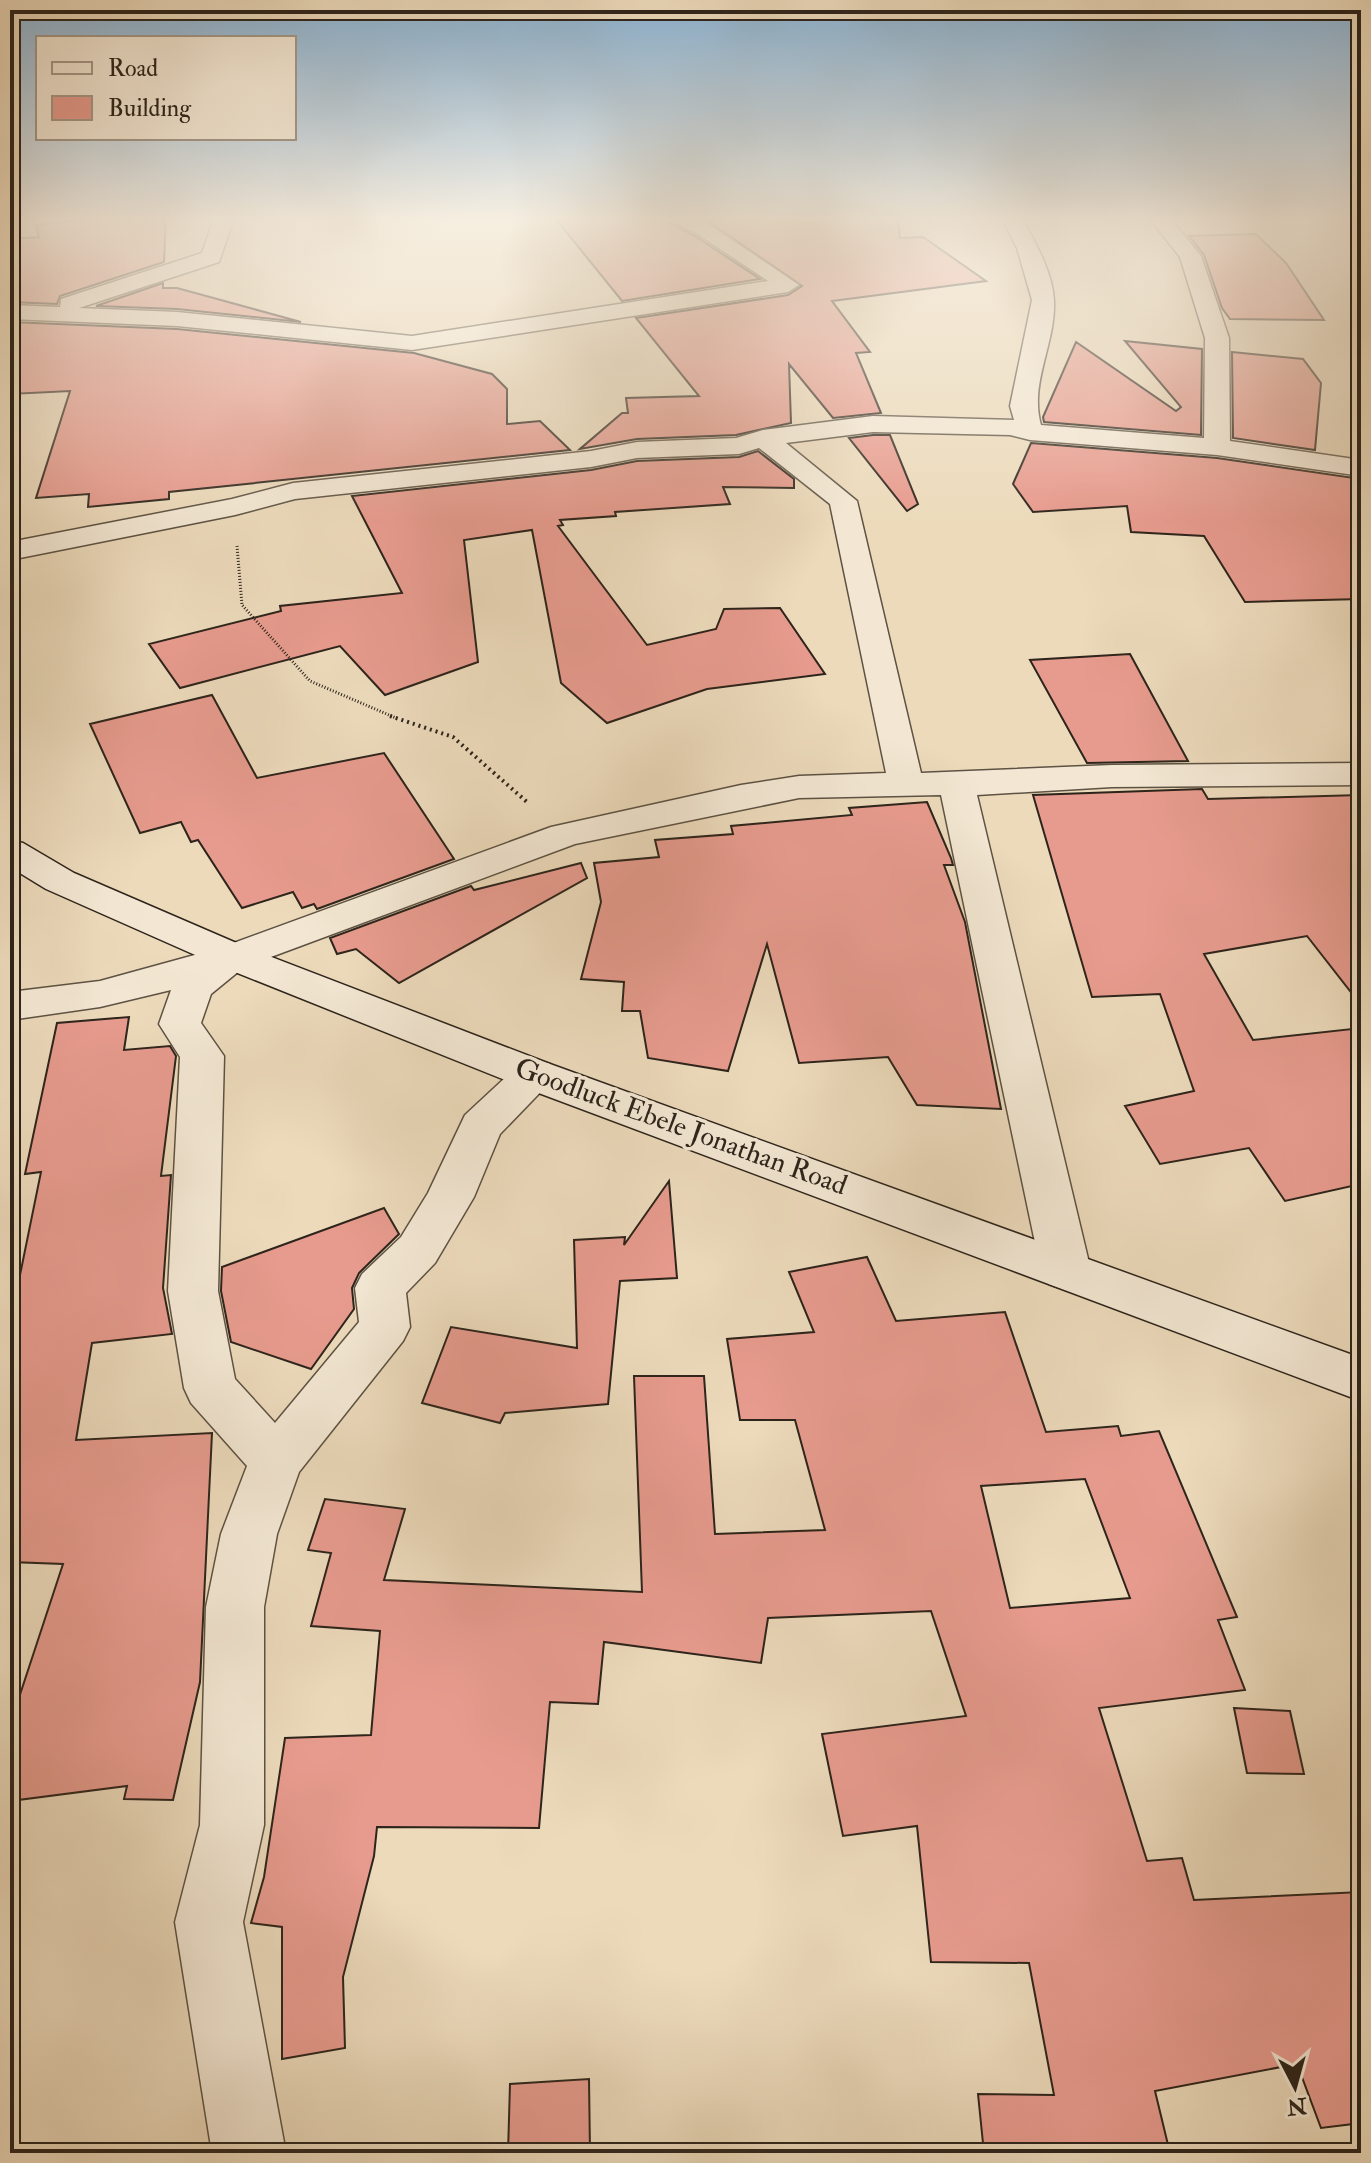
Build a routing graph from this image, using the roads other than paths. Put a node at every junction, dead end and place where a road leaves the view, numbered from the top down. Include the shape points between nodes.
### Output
1 (176, 319) edge
2 (563, 319) edge
3 (1039, 319) edge
4 (1211, 319) edge
5 (1030, 432) junction
6 (763, 438) junction
7 (1217, 447) junction
8 (1361, 468) edge
9 (10, 551) edge
10 (1361, 774) edge
11 (906, 783) junction
12 (957, 785) junction
13 (10, 851) edge
14 (234, 957) junction
15 (10, 1006) edge
16 (535, 1075) junction
17 (1066, 1271) junction
18 (1361, 1380) edge
19 (276, 1461) junction
20 (249, 2153) edge

1 - 2 street via 412,343
3 - 5 street via 1023,406
4 - 7 street via 1217,338
5 - 6 street via 886,424
5 - 7 street
6 - 9 street via 739,446 637,450 322,486
6 - 11 street via 843,501
7 - 8 street
10 - 12 street via 1112,776
11 - 12 street
11 - 14 street via 799,787 564,835
12 - 17 street
13 - 14 street, Goodluck Ebele Jonathan Road via 60,881
14 - 15 street via 100,994
14 - 16 street, Goodluck Ebele Jonathan Road
14 - 19 street via 192,988 180,1024 202,1056 193,1291 210,1388
16 - 17 street, Goodluck Ebele Jonathan Road
16 - 19 street via 481,1126 450,1197 418,1250 380,1288 385,1327
17 - 18 street, Goodluck Ebele Jonathan Road
19 - 20 street via 249,1534 235,1607 232,1825 209,1922

